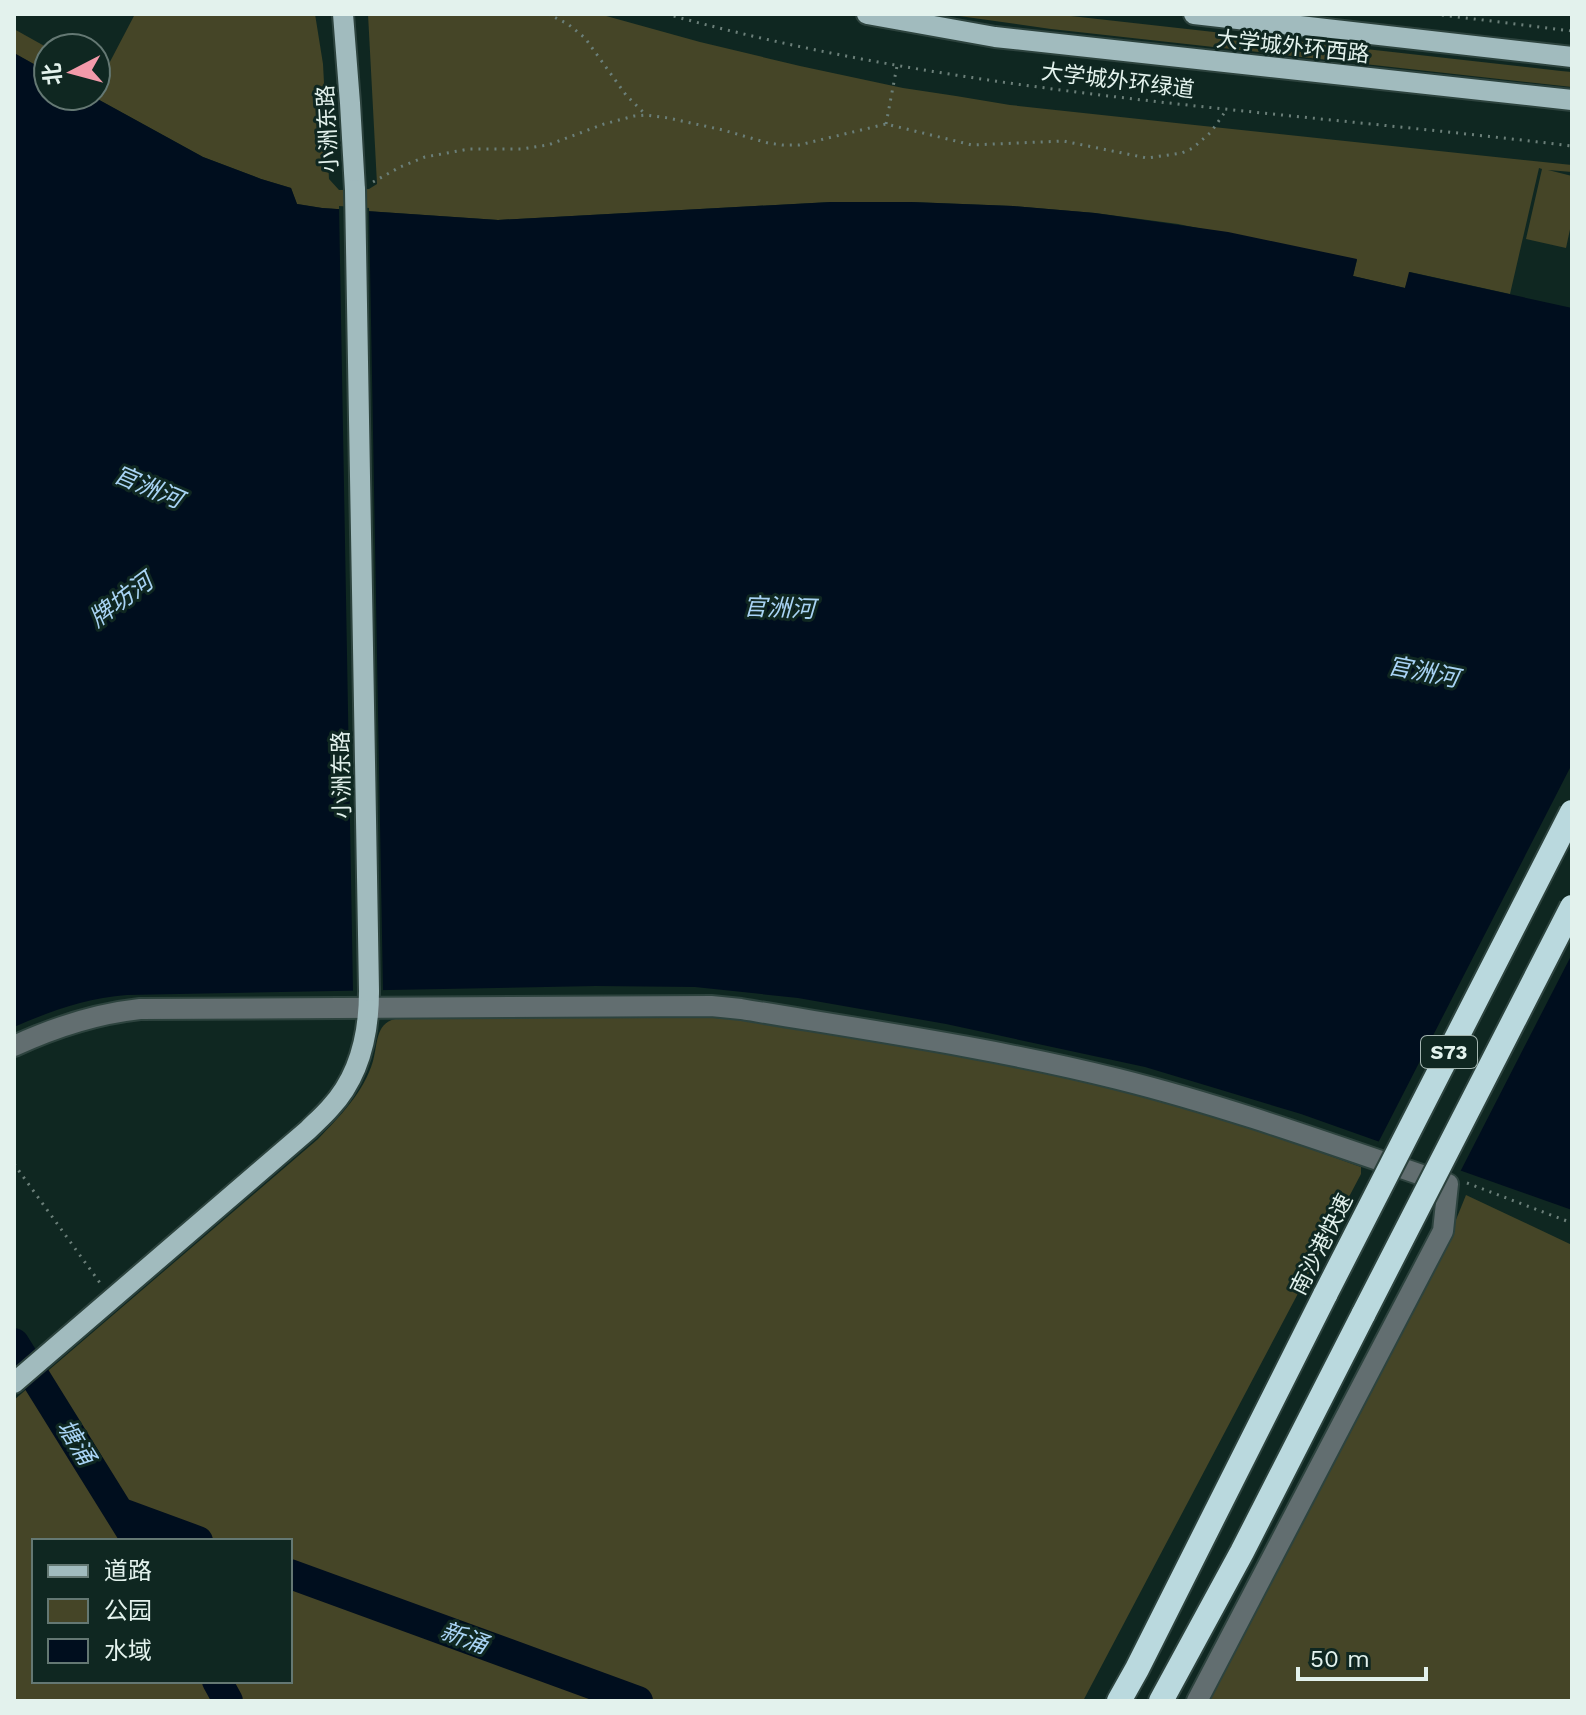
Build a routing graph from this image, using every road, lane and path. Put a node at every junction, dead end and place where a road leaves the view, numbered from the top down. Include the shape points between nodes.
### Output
1 (343, 14) edge
2 (548, 14) edge
3 (666, 14) edge
4 (867, 14) edge
5 (1194, 14) edge
6 (1434, 14) edge
7 (1221, 16) edge
8 (1572, 31) edge
9 (1572, 57) edge
10 (897, 66) junction
11 (1572, 100) edge
12 (1227, 109) junction
13 (646, 115) junction
14 (886, 124) junction
15 (1572, 146) edge
16 (364, 186) junction
17 (1572, 812) edge
18 (1572, 907) edge
19 (369, 1000) junction
20 (14, 1046) edge
21 (14, 1164) edge
22 (1448, 1184) junction
23 (1572, 1223) edge
24 (112, 1299) junction
25 (14, 1382) edge
26 (1119, 1701) edge
27 (1161, 1701) edge
28 (1197, 1701) edge

1 - 16 main road, 小洲东路
2 - 13 path via 578,30
3 - 10 path, 大学城外环绿道
4 - 11 main road, 大学城外环西路 via 995,37
5 - 7 main road, 大学城外环西路
6 - 8 path
7 - 9 main road, 大学城外环西路
10 - 12 path, 大学城外环绿道
10 - 14 path
12 - 14 path via 1193,148 1147,158 1063,141 972,145
12 - 15 path, 大学城外环绿道
13 - 14 path via 782,145
13 - 16 path via 535,147 439,153
16 - 19 main road, 小洲东路, bridge
17 - 26 highway, 南沙港快速 / S73, bridge
18 - 27 highway, S73, bridge
19 - 20 street via 116,1012 74,1021
19 - 22 street via 741,1009 1115,1078 1238,1112
19 - 24 main road, 小洲东路 via 359,1060 330,1109
21 - 24 path
22 - 23 path via 1465,1182
22 - 28 street via 1443,1231
24 - 25 main road, 小洲东路

